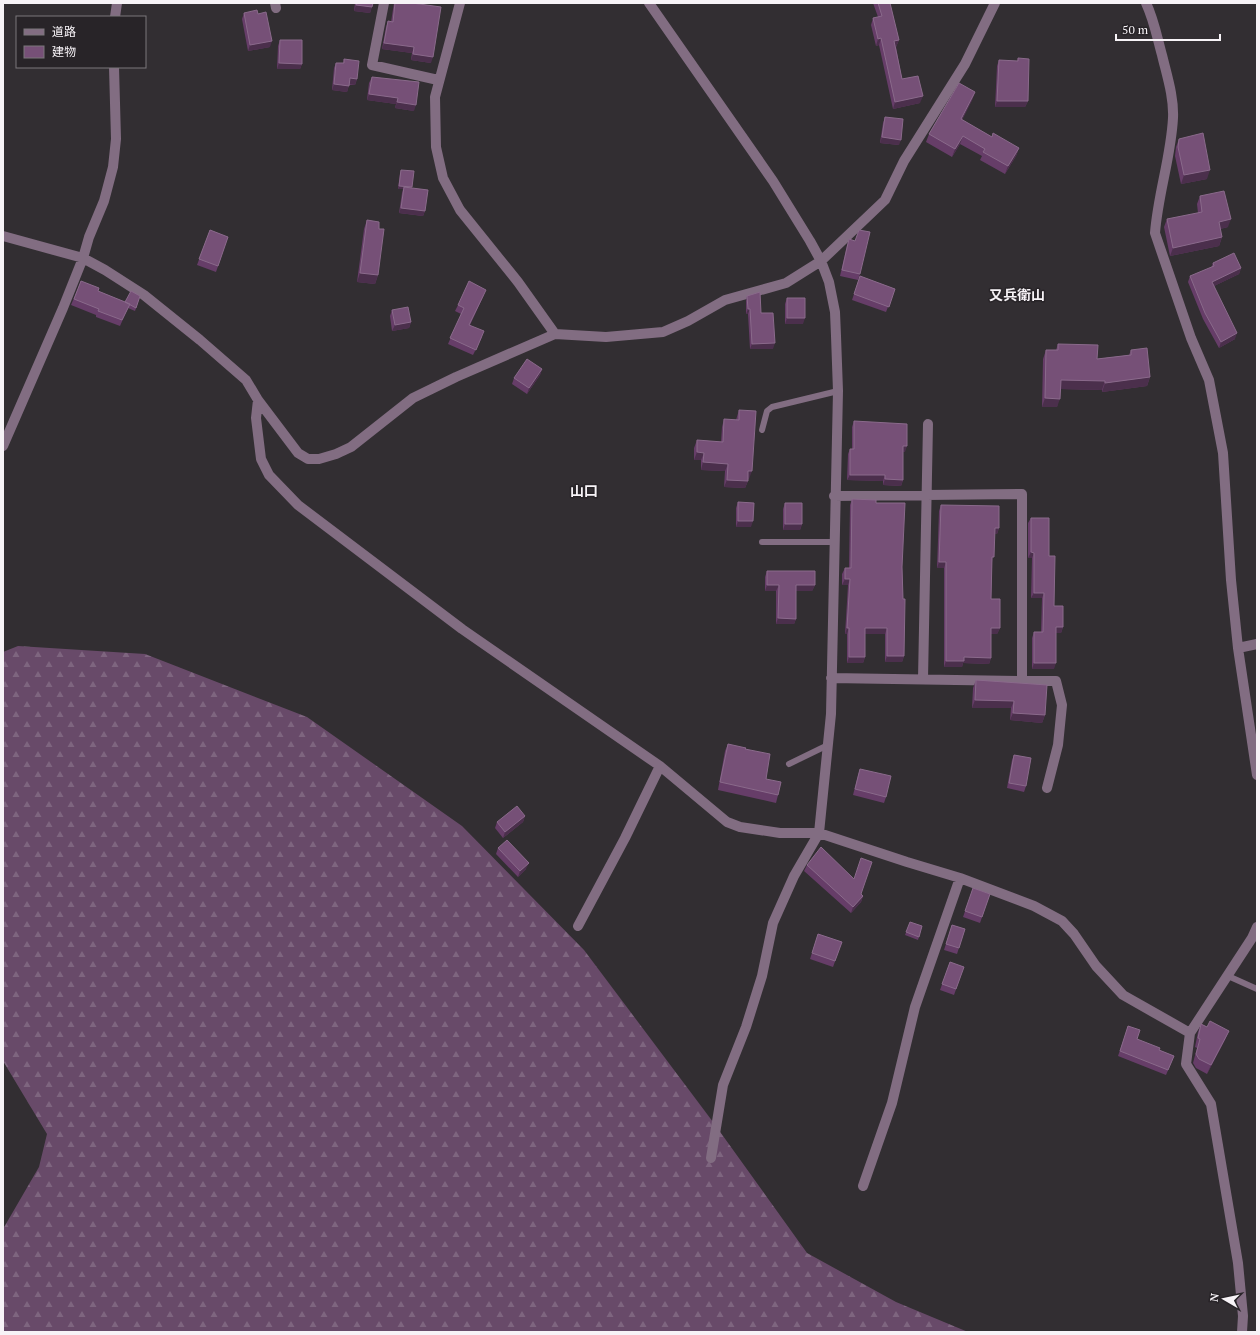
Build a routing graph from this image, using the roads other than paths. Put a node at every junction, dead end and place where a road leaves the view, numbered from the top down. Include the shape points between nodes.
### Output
1 (117, 3) edge
2 (384, 3) edge
3 (460, 3) edge
4 (649, 3) edge
5 (995, 3) edge
6 (1146, 3) edge
7 (115, 16) edge
8 (114, 68) edge
9 (438, 80) junction
10 (3, 236) edge
11 (83, 258) junction
12 (821, 261) junction
13 (555, 334) junction
14 (838, 391) junction
15 (258, 400) junction
16 (928, 424) dead end
17 (762, 430) dead end
18 (3, 446) edge
19 (928, 495) junction
20 (834, 496) junction
21 (762, 542) dead end
22 (835, 542) junction
23 (1257, 644) edge
24 (1238, 648) junction
25 (831, 678) junction
26 (923, 679) junction
27 (1022, 681) junction
28 (828, 745) junction
29 (789, 764) dead end
30 (660, 766) junction
31 (1257, 775) edge
32 (1047, 788) dead end
33 (819, 833) junction
34 (960, 878) junction
35 (578, 926) dead end
36 (1257, 927) edge
37 (1228, 976) junction
38 (1257, 989) edge
39 (1190, 1033) junction
40 (711, 1158) dead end
41 (863, 1186) dead end
42 (1242, 1332) edge

1 - 7 street
2 - 9 street via 372,65
3 - 9 street
4 - 12 street via 773,181
5 - 12 street via 965,64 904,161 885,200
6 - 24 street via 1154,22 1171,89 1173,117 1155,233 1191,338 1209,380 1223,453
8 - 11 street via 116,139 113,167 104,201 88,237
9 - 13 street via 434,97 436,147 443,178 460,210 518,282
10 - 11 street
11 - 15 street via 144,295 200,340 246,380
11 - 18 street
12 - 13 street via 786,283 725,300 663,332 606,338
12 - 14 street via 829,282 835,312
13 - 15 street via 413,398 351,446 319,459 308,459 298,453
14 - 17 lane via 772,407 767,411
14 - 20 street
15 - 30 street via 256,418 261,459 269,475 298,505 462,628
16 - 19 street
19 - 20 street
19 - 26 street
19 - 27 street via 1022,494
20 - 22 street
21 - 22 lane
22 - 25 street
23 - 24 street
24 - 31 street
25 - 26 street
25 - 28 street
26 - 27 street
27 - 32 street via 1056,681 1062,704 1058,745
28 - 29 lane
28 - 33 street
30 - 33 street via 727,822 780,833
30 - 35 street
33 - 34 street
33 - 40 street via 794,876 773,923 762,976 723,1086
34 - 39 street via 1034,906 1062,921 1096,966 1123,995
34 - 41 street via 915,1008 892,1103
36 - 37 street
37 - 38 lane
37 - 39 street
39 - 42 street via 1186,1064 1211,1104 1238,1262

